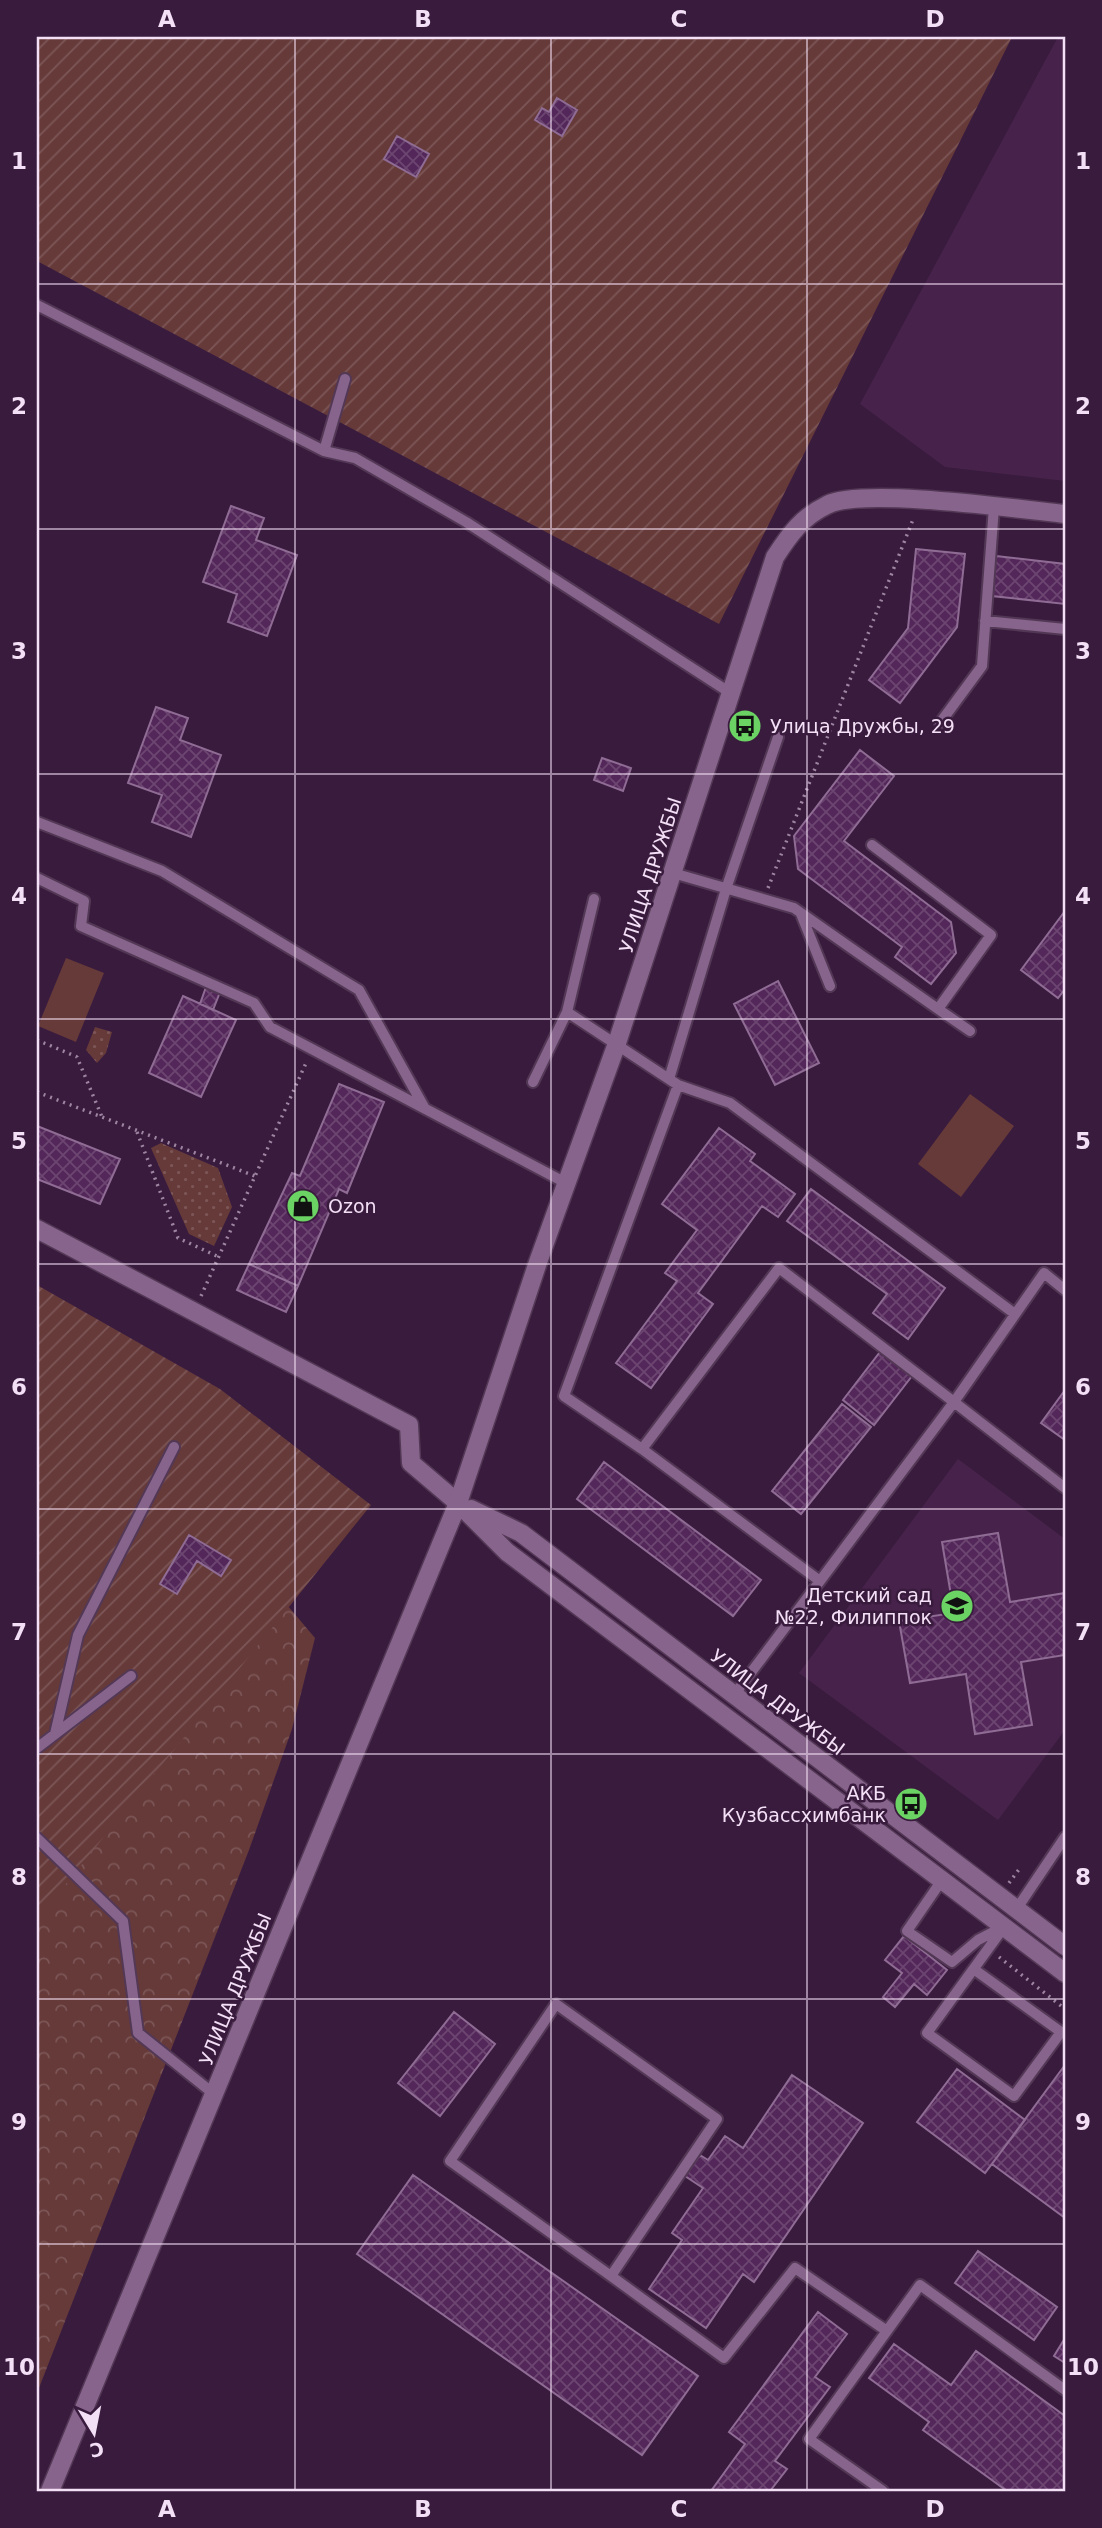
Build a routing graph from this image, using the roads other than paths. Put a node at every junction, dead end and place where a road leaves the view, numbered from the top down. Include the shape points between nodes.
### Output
1 (37, 305) edge
2 (345, 379) dead end
3 (324, 451) junction
4 (993, 507) junction
5 (1065, 514) edge
6 (985, 621) junction
7 (1065, 629) edge
8 (729, 692) junction
9 (940, 723) dead end
10 (778, 737) dead end
11 (37, 822) edge
12 (872, 845) dead end
13 (673, 873) junction
14 (37, 878) edge
15 (726, 889) junction
16 (594, 899) dead end
17 (801, 914) junction
18 (830, 986) dead end
19 (938, 1009) junction
20 (567, 1012) junction
21 (970, 1031) dead end
22 (616, 1046) junction
23 (533, 1082) dead end
24 (674, 1082) junction
25 (424, 1107) junction
26 (566, 1183) junction
27 (37, 1230) edge
28 (1065, 1290) edge
29 (1015, 1314) junction
30 (954, 1402) junction
31 (174, 1447) dead end
32 (642, 1449) junction
33 (1065, 1488) edge
34 (458, 1503) junction
35 (820, 1581) junction
36 (131, 1676) dead end
37 (734, 1695) junction
38 (55, 1734) junction
39 (37, 1748) edge
40 (1065, 1837) edge
41 (37, 1838) edge
42 (1062, 1850) edge
43 (942, 1880) junction
44 (1016, 1910) junction
45 (1004, 1927) junction
46 (1065, 1946) edge
47 (975, 1970) junction
48 (1065, 1973) edge
49 (214, 2094) junction
50 (611, 2276) junction
51 (887, 2331) junction
52 (1065, 2390) edge
53 (50, 2491) edge
54 (883, 2491) edge

1 - 3 lane
2 - 3 lane
3 - 8 lane via 355,457 466,522
4 - 5 street, УЛИЦА ДРУЖБЫ
4 - 6 lane
4 - 8 street, УЛИЦА ДРУЖБЫ via 863,496 828,503 795,526 775,557
6 - 7 lane
6 - 9 lane via 982,666
8 - 13 street, УЛИЦА ДРУЖБЫ
10 - 15 lane
11 - 25 lane via 162,871 359,990
12 - 19 lane via 991,935
13 - 15 lane
13 - 22 street, УЛИЦА ДРУЖБЫ
14 - 25 lane via 84,901 81,926 254,1003 270,1027
15 - 17 lane
15 - 24 lane
16 - 20 lane
17 - 18 lane
17 - 19 lane
19 - 21 lane
20 - 22 lane
20 - 23 lane
22 - 24 lane
22 - 26 street, УЛИЦА ДРУЖБЫ
24 - 29 lane via 730,1103
24 - 32 lane via 564,1396
25 - 26 lane
26 - 34 street, УЛИЦА ДРУЖБЫ
27 - 34 street via 410,1425 411,1464
28 - 29 lane via 1044,1273
29 - 30 lane
30 - 32 lane via 779,1268
30 - 33 lane
30 - 35 lane
31 - 38 lane via 78,1635
32 - 35 lane
34 - 37 street, УЛИЦА ДРУЖБЫ via 521,1533
34 - 43 street via 507,1552
34 - 49 street, УЛИЦА ДРУЖБЫ
35 - 37 lane
36 - 38 lane
37 - 44 street, УЛИЦА ДРУЖБЫ
38 - 39 lane
40 - 42 lane
41 - 49 lane via 123,1921 138,2032
42 - 44 lane
43 - 45 street
43 - 45 lane via 907,1931 952,1962 978,1940
44 - 45 street
44 - 46 street, УЛИЦА ДРУЖБЫ
45 - 47 lane
45 - 48 street
47 - 47 lane via 927,2034 1014,2096 1061,2032
49 - 53 street, УЛИЦА ДРУЖБЫ
50 - 50 lane via 717,2119 556,2004 450,2161
50 - 51 lane via 724,2358 795,2268
51 - 52 lane via 920,2286
51 - 54 lane via 809,2439

